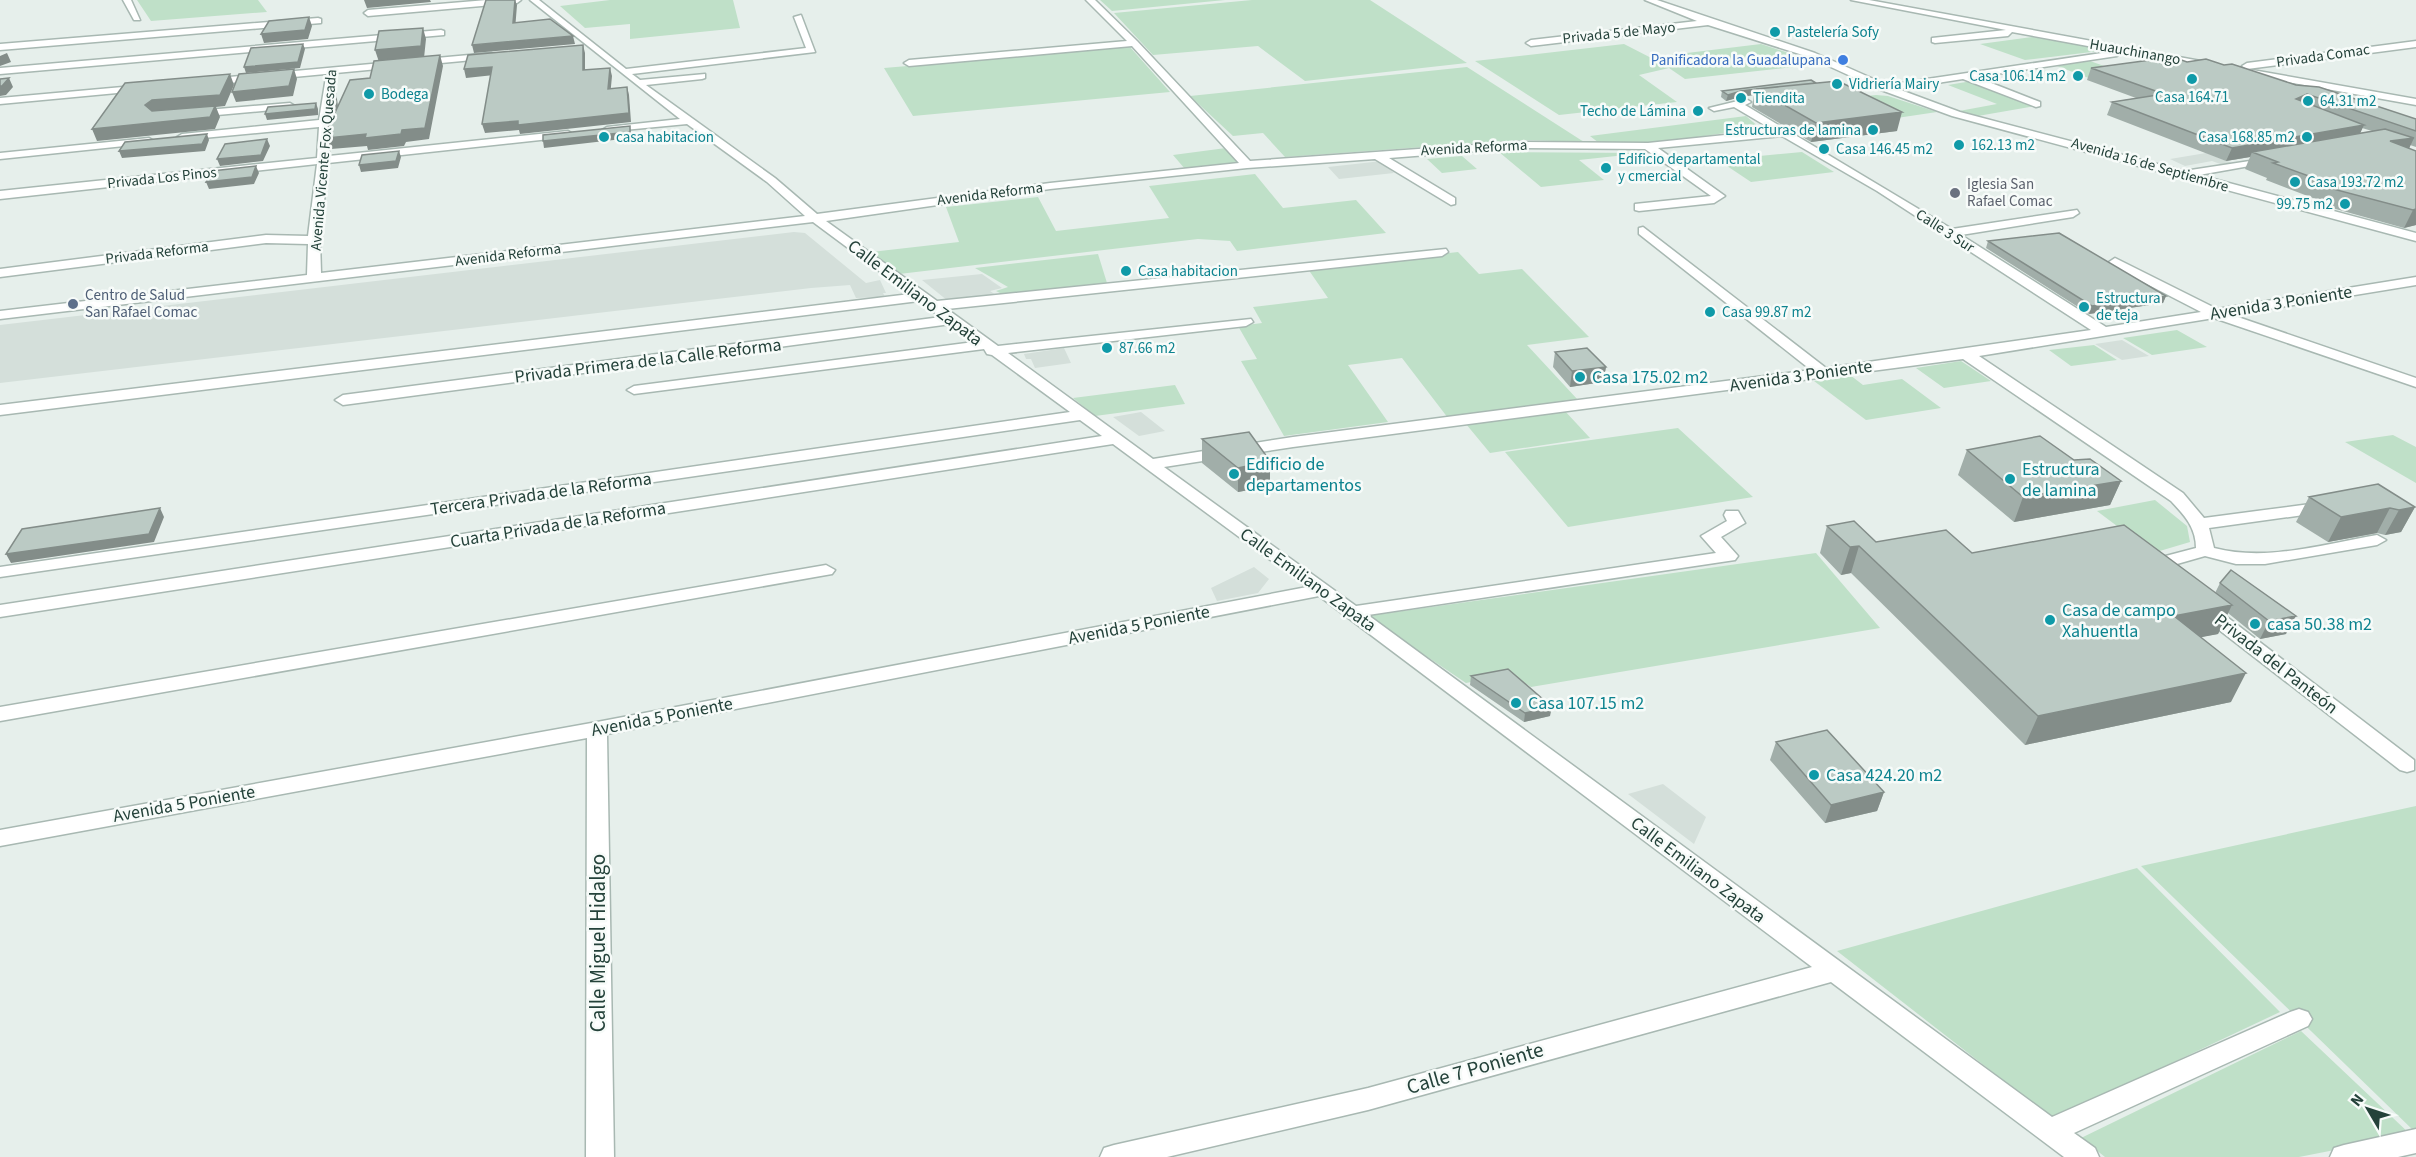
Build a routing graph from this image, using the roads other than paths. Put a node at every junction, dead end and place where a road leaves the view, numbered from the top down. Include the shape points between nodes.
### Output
1 (127, 0) edge
2 (517, 0) edge
3 (534, 0) edge
4 (1090, 0) edge
5 (1649, 0) edge
6 (1855, 0) edge
7 (368, 13) dead end
8 (798, 17) dead end
9 (137, 18) dead end
10 (318, 21) dead end
11 (1708, 22) junction
12 (2021, 30) junction
13 (441, 33) dead end
14 (1935, 40) dead end
15 (1531, 42) dead end
16 (334, 43) junction
17 (1134, 43) junction
18 (2416, 44) edge
19 (0, 47) edge
20 (595, 47) junction
21 (572, 49) edge
22 (2131, 51) junction
23 (503, 55) edge
24 (909, 63) dead end
25 (2230, 69) junction
26 (0, 71) edge
27 (716, 74) dead end
28 (331, 76) junction
29 (1964, 76) junction
30 (631, 77) junction
31 (192, 83) edge
32 (156, 87) edge
33 (1885, 88) junction
34 (1863, 90) edge
35 (201, 94) edge
36 (2377, 95) junction
37 (153, 99) edge
38 (1762, 100) edge
39 (0, 101) edge
40 (2416, 102) edge
41 (316, 104) junction
42 (1736, 104) junction
43 (2036, 104) dead end
44 (71, 106) dead end
45 (1714, 108) dead end
46 (2416, 109) edge
47 (180, 115) edge
48 (689, 121) junction
49 (324, 123) junction
50 (1780, 133) junction
51 (1648, 146) junction
52 (1376, 155) junction
53 (0, 156) edge
54 (2287, 157) edge
55 (323, 160) junction
56 (1247, 165) junction
57 (2186, 175) junction
58 (0, 195) edge
59 (1451, 201) dead end
60 (1639, 207) dead end
61 (2073, 213) dead end
62 (813, 217) junction
63 (1643, 231) dead end
64 (1948, 233) junction
65 (2416, 237) edge
66 (314, 240) junction
67 (1442, 252) dead end
68 (2115, 262) dead end
69 (0, 273) edge
70 (314, 277) junction
71 (2416, 281) edge
72 (926, 302) junction
73 (2216, 314) junction
74 (0, 315) edge
75 (952, 320) junction
76 (1246, 322) dead end
77 (2106, 333) junction
78 (988, 348) junction
79 (1966, 354) junction
80 (1825, 374) junction
81 (2416, 383) edge
82 (633, 390) dead end
83 (343, 400) dead end
84 (0, 410) edge
85 (1082, 415) junction
86 (1115, 439) junction
87 (1149, 464) junction
88 (2333, 506) edge
89 (1732, 514) dead end
90 (2201, 524) junction
91 (2377, 540) dead end
92 (2205, 551) junction
93 (826, 570) dead end
94 (0, 572) edge
95 (2171, 583) edge
96 (1322, 590) junction
97 (2190, 598) edge
98 (0, 611) edge
99 (1352, 612) junction
100 (0, 714) edge
101 (597, 729) junction
102 (2407, 765) dead end
103 (0, 838) edge
104 (1834, 971) junction
105 (2299, 1019) dead end
106 (2050, 1131) junction
107 (2416, 1141) edge
108 (600, 1157) edge
109 (1114, 1157) edge
110 (2085, 1157) edge
111 (2344, 1157) edge

1 - 9 street
2 - 7 street
3 - 20 street, Calle Emiliano Zapata
4 - 17 street
5 - 11 street, Avenida 16 de Septiembre
6 - 12 street, Huauchinango
8 - 30 street via 812,50
10 - 19 street
11 - 15 street, Privada 5 de Mayo
11 - 33 street, Avenida 16 de Septiembre via 1812,55
12 - 14 street
12 - 22 street, Huauchinango
13 - 16 street
16 - 26 street
16 - 28 street, Avenida Vicente Fox Quesada
17 - 24 street
17 - 56 street
18 - 25 street, Privada Comac
20 - 21 street
20 - 30 street, Calle Emiliano Zapata
22 - 25 street, Huauchinango
22 - 29 street
23 - 28 street
25 - 36 street, Huauchinango
27 - 30 street
28 - 31 street
28 - 35 street
28 - 41 street, Avenida Vicente Fox Quesada
29 - 33 street
29 - 43 street
30 - 48 street, Calle Emiliano Zapata
32 - 39 street
33 - 34 street
33 - 57 street, Avenida 16 de Septiembre via 1956,114
36 - 40 street, Huauchinango
36 - 46 street
37 - 44 street
38 - 42 street
41 - 47 street
41 - 49 street, Avenida Vicente Fox Quesada
42 - 45 street
42 - 50 street
48 - 55 street, Privada Los Pinos
48 - 62 street, Calle Emiliano Zapata via 771,180
49 - 53 street
49 - 55 street, Avenida Vicente Fox Quesada
50 - 51 street, Avenida Reforma
50 - 64 street, Calle 3 Sur via 1881,189
51 - 52 street, Avenida Reforma via 1517,145
51 - 60 street via 1719,196
52 - 56 street, Avenida Reforma
52 - 59 street
54 - 57 street
55 - 58 street, Privada Los Pinos
55 - 66 street, Avenida Vicente Fox Quesada
56 - 62 street, Avenida Reforma
57 - 65 street, Avenida 16 de Septiembre
61 - 64 street
62 - 70 street, Avenida Reforma
62 - 72 street, Calle Emiliano Zapata
63 - 80 street
64 - 77 street, Calle 3 Sur
66 - 69 street, Privada Reforma via 266,239
66 - 70 street, Avenida Vicente Fox Quesada
67 - 72 street
68 - 73 street
70 - 74 street, Avenida Reforma
71 - 73 street, Avenida 3 Poniente
72 - 75 street, Calle Emiliano Zapata
72 - 84 street
73 - 77 street, Avenida 3 Poniente
73 - 81 street
75 - 78 street, Calle Emiliano Zapata
75 - 83 street, Privada Primera de la Calle Reforma
76 - 78 street
77 - 79 street, Avenida 3 Poniente
78 - 82 street
78 - 85 street, Calle Emiliano Zapata
79 - 80 street, Avenida 3 Poniente
79 - 90 street via 2177,497
80 - 87 street, Avenida 3 Poniente via 1304,440
85 - 86 street, Calle Emiliano Zapata
85 - 94 street, Tercera Privada de la Reforma
86 - 87 street, Calle Emiliano Zapata
86 - 98 street, Cuarta Privada de la Reforma
87 - 96 street, Calle Emiliano Zapata
88 - 90 street
89 - 99 street via 1736,524 1710,536 1729,556
90 - 92 street
91 - 92 street via 2265,559 2236,559
92 - 95 street via 2164,562 2156,568
93 - 100 street
96 - 99 street, Calle Emiliano Zapata
96 - 101 street, Avenida 5 Poniente
97 - 102 street, Privada del Panteón
99 - 104 street, Calle Emiliano Zapata
101 - 103 street, Avenida 5 Poniente
101 - 108 street, Calle Miguel Hidalgo
104 - 106 street, Calle Emiliano Zapata
104 - 109 street, Calle 7 Poniente via 1368,1099
105 - 106 street
106 - 110 street, Calle Emiliano Zapata
107 - 111 street

